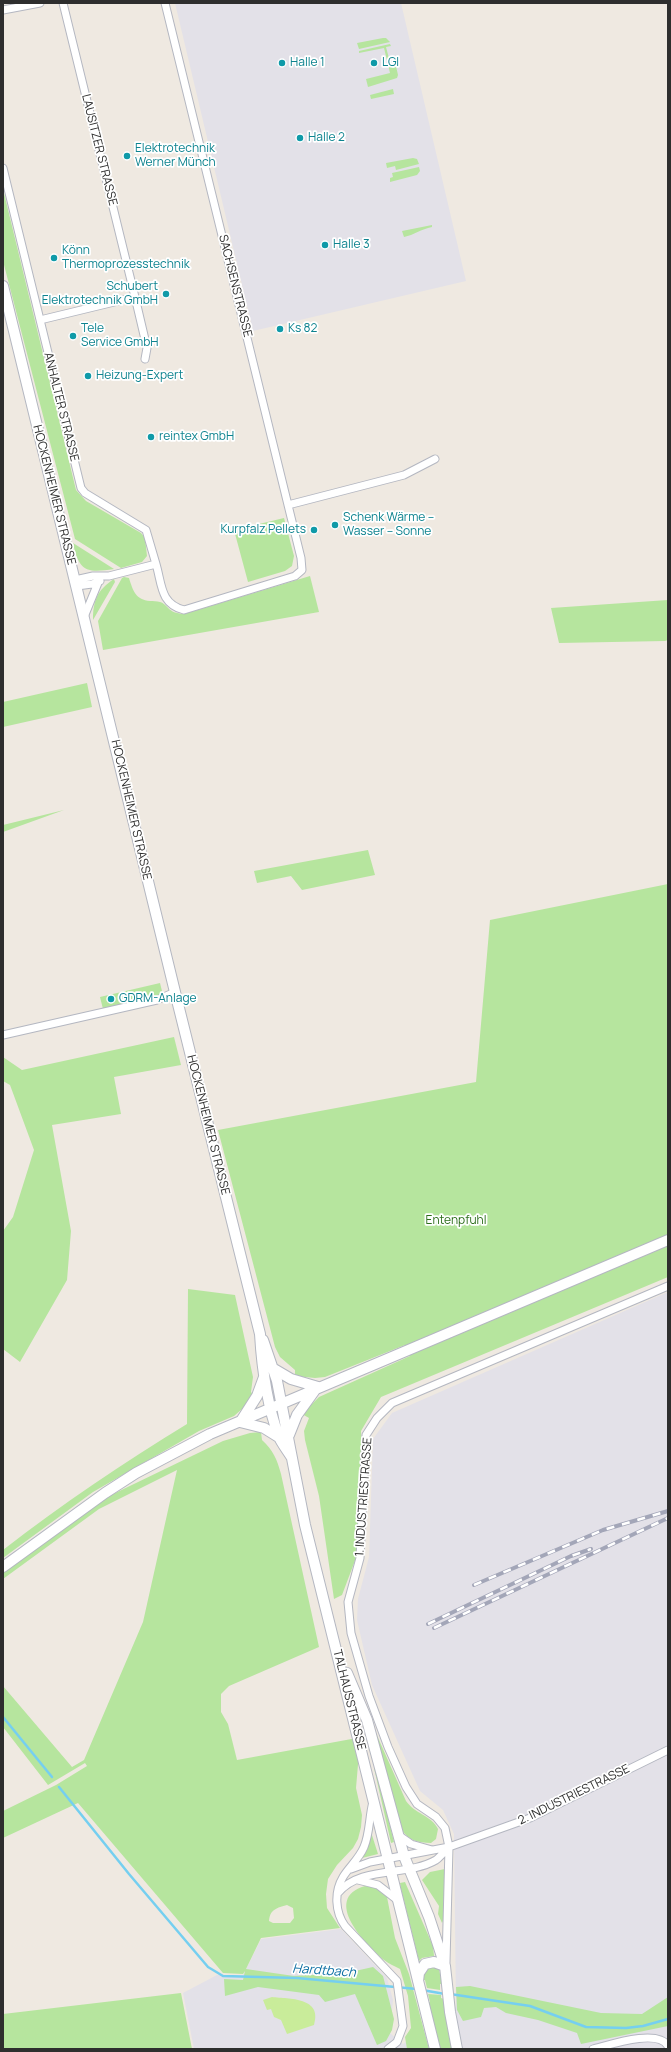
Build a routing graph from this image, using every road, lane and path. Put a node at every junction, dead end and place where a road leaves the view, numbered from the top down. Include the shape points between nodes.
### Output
1 (40, 3) edge
2 (63, 3) edge
3 (165, 3) edge
4 (3, 10) edge
5 (3, 168) edge
6 (3, 286) edge
7 (135, 297) junction
8 (40, 320) junction
9 (145, 359) dead end
10 (435, 459) dead end
11 (288, 504) junction
12 (156, 564) junction
13 (302, 570) joint
14 (109, 576) junction
15 (76, 583) junction
16 (98, 583) junction
17 (84, 616) junction
18 (174, 992) junction
19 (3, 1035) edge
20 (668, 1240) edge
21 (668, 1286) edge
22 (260, 1334) junction
23 (274, 1369) junction
24 (264, 1376) junction
25 (318, 1387) junction
26 (282, 1403) junction
27 (272, 1408) junction
28 (240, 1422) junction
29 (284, 1437) junction
30 (3, 1567) edge
31 (335, 1644) junction
32 (668, 1750) edge
33 (373, 1800) junction
34 (398, 1835) junction
35 (449, 1847) junction
36 (432, 1850) junction
37 (404, 1856) junction
38 (386, 1858) junction
39 (409, 1868) junction
40 (351, 1869) junction
41 (390, 1872) junction
42 (355, 1879) junction
43 (337, 1894) junction
44 (396, 1898) junction
45 (446, 1966) junction
46 (418, 1983) junction
47 (668, 2046) edge
48 (388, 2049) edge
49 (435, 2049) edge
50 (457, 2049) edge
51 (593, 2049) edge

1 - 4 street
2 - 7 street, LAUSITZER STRASSE
3 - 11 street, SACHSENSTRASSE
5 - 8 street, ANHALTER STRASSE
6 - 15 main road, HOCKENHEIMER STRASSE
7 - 8 street
7 - 9 street, LAUSITZER STRASSE via 147,348
8 - 12 street, ANHALTER STRASSE via 81,488 85,493 146,530
10 - 11 street via 404,476
11 - 13 street, SACHSENSTRASSE
12 - 13 street, ANHALTER STRASSE via 166,600 173,608 184,610 295,576
12 - 14 street
14 - 15 street via 93,576
14 - 16 street
15 - 16 street
15 - 17 main road, HOCKENHEIMER STRASSE
16 - 17 street
17 - 18 main road, HOCKENHEIMER STRASSE
18 - 19 street via 157,1000
18 - 22 main road, HOCKENHEIMER STRASSE
20 - 25 main road
21 - 35 street, 1. INDUSTRIESTRASSE via 392,1403 377,1418 366,1435 360,1558 348,1602 354,1651 388,1747 406,1788 417,1804 444,1824
22 - 23 main road, HOCKENHEIMER STRASSE
22 - 24 main road, HOCKENHEIMER STRASSE
23 - 25 main road via 291,1379
23 - 26 main road, HOCKENHEIMER STRASSE
24 - 27 main road, HOCKENHEIMER STRASSE
24 - 28 main road via 257,1396
25 - 26 main road
25 - 29 main road
26 - 27 main road
26 - 29 main road, HOCKENHEIMER STRASSE
27 - 28 main road
27 - 29 main road, HOCKENHEIMER STRASSE
28 - 29 main road via 264,1428
28 - 30 main road via 210,1434 136,1473 77,1512
29 - 31 main road, HOCKENHEIMER STRASSE via 292,1458 305,1525
31 - 33 main road, TALHAUSSTRASSE
31 - 34 main road, TALHAUSSTRASSE via 367,1720
32 - 35 street, 2. INDUSTRIESTRASSE via 532,1818
33 - 38 main road, TALHAUSSTRASSE
33 - 40 street via 366,1840
34 - 36 street, 2. INDUSTRIESTRASSE via 411,1844
34 - 37 main road, TALHAUSSTRASSE
35 - 36 street, 2. INDUSTRIESTRASSE
35 - 39 street via 436,1860
35 - 45 street, 1. INDUSTRIESTRASSE
36 - 37 street, 2. INDUSTRIESTRASSE
37 - 38 street, 2. INDUSTRIESTRASSE
37 - 39 main road, TALHAUSSTRASSE
38 - 40 street, 2. INDUSTRIESTRASSE
38 - 41 main road, TALHAUSSTRASSE
39 - 41 street
39 - 45 main road, TALHAUSSTRASSE
40 - 43 street via 340,1883
41 - 42 street
41 - 44 main road, TALHAUSSTRASSE
42 - 43 street via 343,1886
42 - 44 street via 378,1885
43 - 48 street via 337,1908 342,1921 397,1981 404,2018 403,2028 397,2042
44 - 46 main road, TALHAUSSTRASSE
45 - 46 main road via 434,1962 425,1964 419,1973
45 - 50 main road, TALHAUSSTRASSE
46 - 49 main road, TALHAUSSTRASSE
47 - 51 street via 653,2038 636,2038

